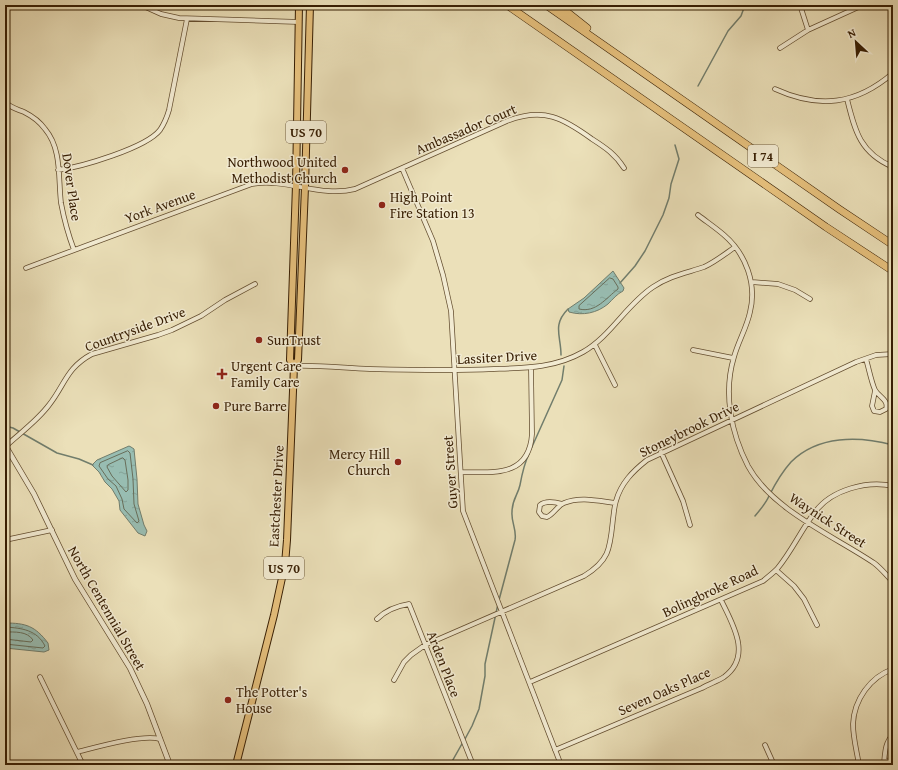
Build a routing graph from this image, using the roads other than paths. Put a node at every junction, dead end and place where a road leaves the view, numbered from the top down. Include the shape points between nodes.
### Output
1 (141, 5) edge
2 (299, 5) edge
3 (310, 5) edge
4 (504, 5) edge
5 (507, 5) edge
6 (546, 5) edge
7 (558, 5) edge
8 (800, 5) edge
9 (863, 5) edge
10 (514, 10) junction
11 (187, 19) junction
12 (299, 22) junction
13 (808, 30) junction
14 (780, 48) dead end
15 (634, 65) junction
16 (893, 73) edge
17 (775, 89) dead end
18 (847, 99) junction
19 (5, 102) edge
20 (893, 167) edge
21 (402, 168) junction
22 (624, 168) dead end
23 (58, 170) junction
24 (296, 185) junction
25 (305, 187) junction
26 (698, 216) dead end
27 (893, 245) edge
28 (735, 248) junction
29 (74, 250) junction
30 (26, 268) dead end
31 (893, 271) edge
32 (752, 282) junction
33 (255, 284) dead end
34 (810, 299) dead end
35 (595, 345) junction
36 (693, 350) dead end
37 (893, 354) edge
38 (734, 358) junction
39 (866, 358) junction
40 (294, 366) junction
41 (531, 368) junction
42 (455, 371) junction
43 (615, 385) dead end
44 (875, 391) junction
45 (732, 420) junction
46 (5, 445) edge
47 (661, 452) junction
48 (460, 472) junction
49 (893, 486) edge
50 (615, 503) junction
51 (562, 504) junction
52 (808, 522) junction
53 (690, 525) dead end
54 (52, 530) junction
55 (5, 540) edge
56 (776, 570) junction
57 (893, 582) edge
58 (721, 600) junction
59 (501, 612) junction
60 (377, 619) dead end
61 (817, 625) dead end
62 (425, 645) junction
63 (893, 669) edge
64 (40, 677) dead end
65 (394, 680) dead end
66 (530, 682) junction
67 (893, 735) edge
68 (160, 739) junction
69 (765, 745) dead end
70 (555, 750) junction
71 (77, 752) junction
72 (893, 758) edge
73 (884, 763) junction
74 (83, 765) edge
75 (170, 765) edge
76 (236, 765) edge
77 (473, 765) edge
78 (561, 765) edge
79 (774, 765) edge
80 (859, 765) edge
81 (875, 765) edge

1 - 11 street via 161,14
2 - 12 main road, Eastchester Drive / US 70
3 - 25 main road, Eastchester Drive / US 70
4 - 10 highway
5 - 10 highway, I 74
6 - 15 highway, I 74
7 - 15 highway
8 - 13 street
9 - 13 street
10 - 31 highway, I 74
11 - 12 street
11 - 23 street via 169,110 160,130 137,145 85,165
12 - 24 main road, Eastchester Drive / US 70
13 - 14 street
15 - 27 highway, I 74
16 - 18 street via 872,89
17 - 18 street via 812,101
18 - 20 street via 860,140 873,155
19 - 23 street, Dover Place via 32,117 46,130 56,148
21 - 22 street, Ambassador Court via 507,120 534,114 551,116 570,123 614,154
21 - 25 street, Ambassador Court via 348,191
21 - 42 street, Guyer Street via 423,214 444,275 451,315
23 - 29 street, Dover Place via 63,217
24 - 25 street, York Avenue
24 - 29 street, York Avenue via 269,182 252,184
24 - 40 main road, Eastchester Drive / US 70 via 290,360
25 - 40 main road, Eastchester Drive / US 70 via 298,360
26 - 28 street, Waynick Street via 726,236
28 - 32 street, Waynick Street via 746,264
28 - 35 street, Lassiter Drive via 703,267 678,274 654,286 637,300
29 - 30 street, York Avenue
32 - 34 street via 778,284
32 - 38 street, Waynick Street via 750,312
33 - 46 street, Countryside Drive via 172,330 83,359 70,372 49,405
35 - 41 street, Lassiter Drive via 567,360
35 - 43 street
36 - 38 street
37 - 39 street, Stoneybrook Drive
38 - 45 street, Waynick Street via 729,395
39 - 44 street
39 - 45 street, Stoneybrook Drive
40 - 42 street, Lassiter Drive
40 - 76 main road, Eastchester Drive / US 70 via 285,564
41 - 42 street, Lassiter Drive
41 - 48 street via 532,444 526,456 517,465 504,471
42 - 48 street, Guyer Street
44 - 44 street via 884,399 887,406 880,412 874,411 872,406
45 - 47 street, Stoneybrook Drive
45 - 52 street, Waynick Street via 749,467 779,501
46 - 54 street, North Centennial Street via 25,477
47 - 50 street, Stoneybrook Drive via 636,468 626,480
47 - 53 street via 683,501
48 - 59 street, Guyer Street via 463,511
49 - 52 street, Bolingbroke Road via 862,485 847,489 826,501
50 - 51 street via 581,500
50 - 59 street, Stoneybrook Drive via 608,551 595,569
51 - 51 street via 547,517 539,512 543,503
52 - 56 street, Bolingbroke Road
52 - 57 street, Waynick Street via 875,564
54 - 55 street
54 - 68 street, North Centennial Street via 75,579 130,668
56 - 58 street, Bolingbroke Road via 763,581
56 - 61 street via 804,599
58 - 66 street, Bolingbroke Road
58 - 70 street, Seven Oaks Place via 738,636 739,644 733,668 725,676
59 - 62 street, Stoneybrook Drive
59 - 66 street, Guyer Street
60 - 62 street, Arden Place via 382,613 409,604
62 - 65 street, Stoneybrook Drive via 404,662
62 - 77 street, Arden Place
63 - 80 street via 878,676 858,701 853,725
64 - 71 street
66 - 70 street, Guyer Street
67 - 73 street via 888,742
68 - 71 street via 152,737
68 - 75 street, North Centennial Street
69 - 79 street
70 - 78 street, Guyer Street
71 - 74 street
72 - 73 street
73 - 81 street

